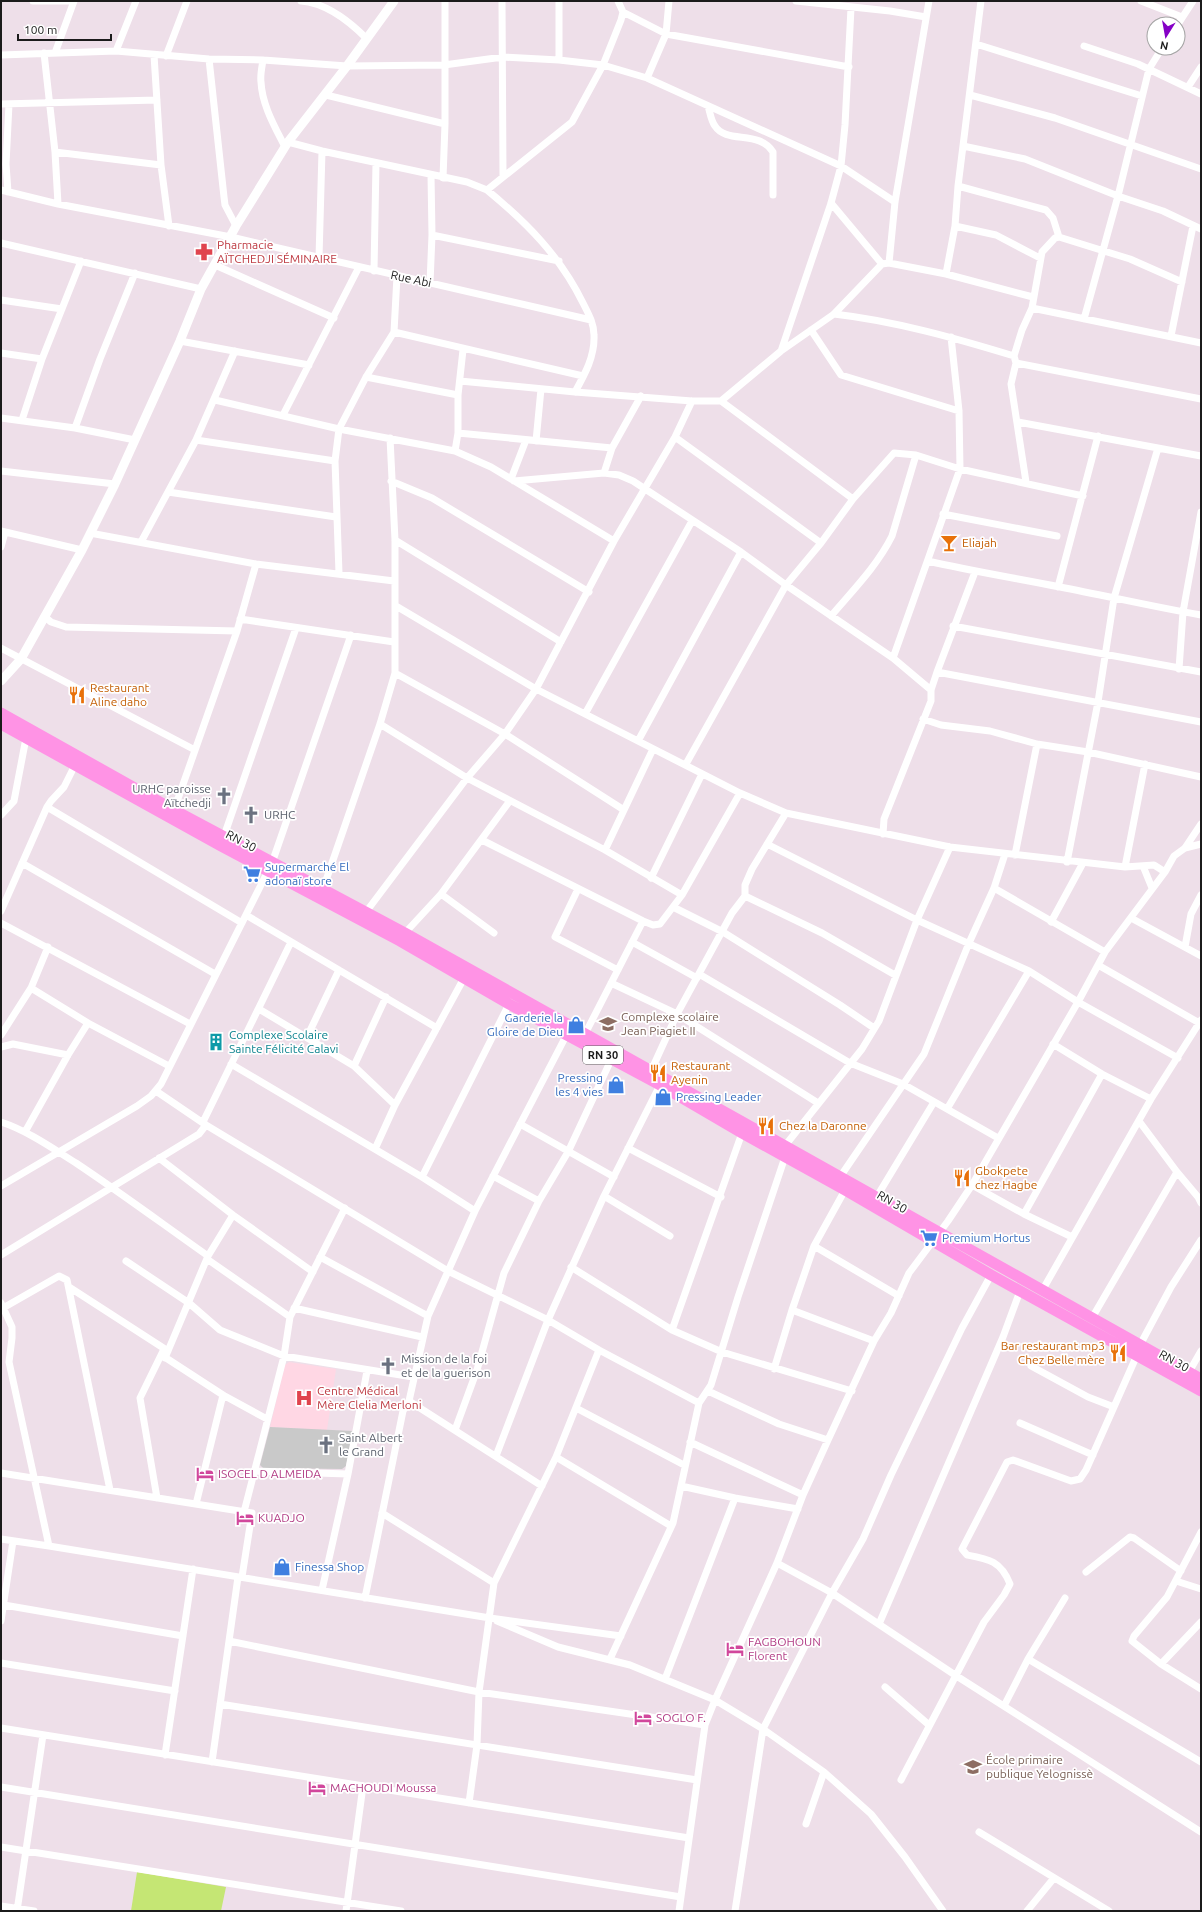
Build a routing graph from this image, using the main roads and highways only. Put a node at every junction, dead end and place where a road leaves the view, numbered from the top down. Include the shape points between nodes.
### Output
1 (1, 713) edge
2 (1, 724) edge
3 (270, 867) junction
4 (784, 1152) junction
5 (936, 1237) junction
6 (1138, 1350) junction
7 (1201, 1379) edge
8 (1201, 1391) edge

1 - 3 main road, RN 30 via 224,836
2 - 3 main road, RN 30 / RN 30
3 - 4 main road, RN 30 / RN 30 via 509,1004 660,1085 742,1133
3 - 4 main road, RN 30 via 323,889 404,933 651,1071
4 - 5 main road, RN 30 / RN 30 via 845,1190
4 - 5 main road, RN 30 via 840,1177
5 - 6 main road, RN 30 via 1092,1318
5 - 6 main road, RN 30 / RN 30 via 991,1275
6 - 7 main road, RN 30
6 - 8 main road, RN 30 / RN 30

